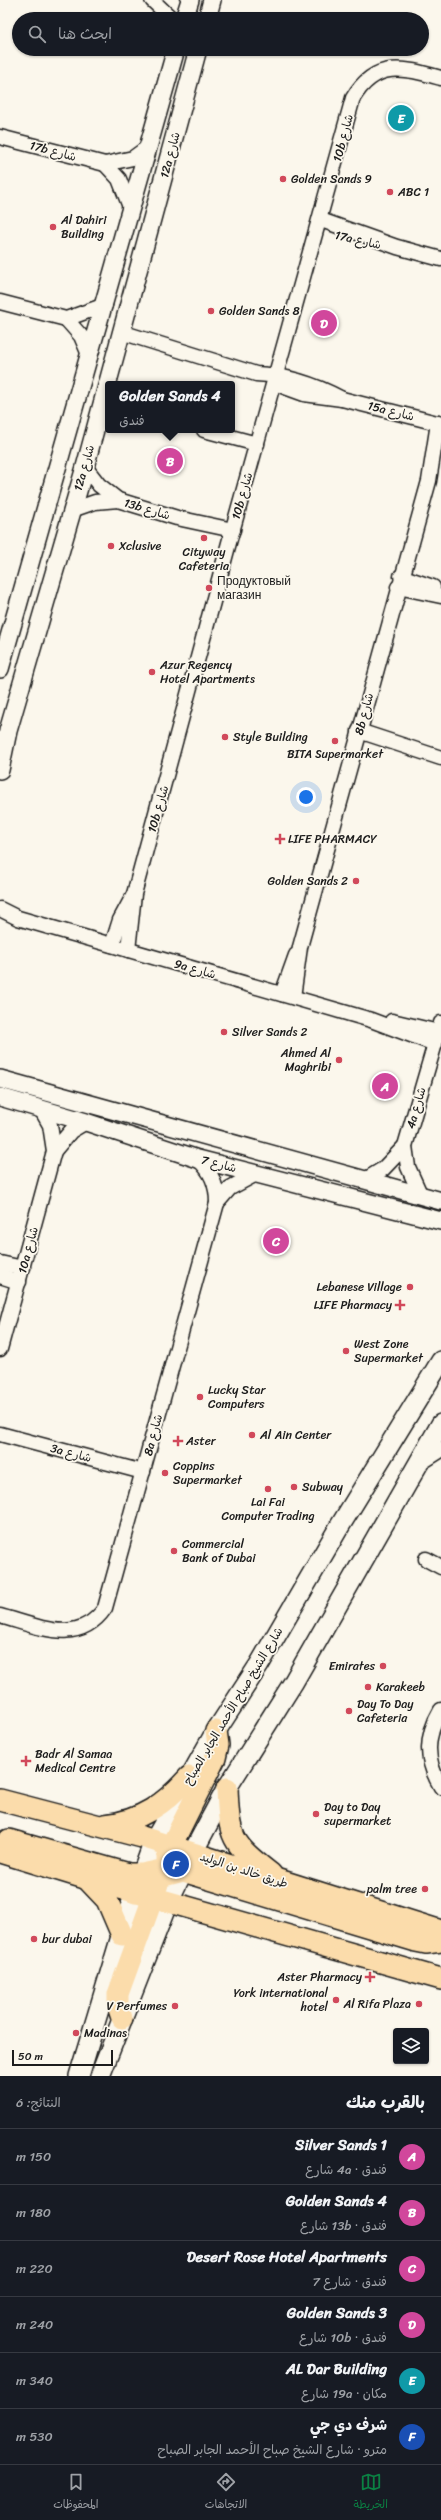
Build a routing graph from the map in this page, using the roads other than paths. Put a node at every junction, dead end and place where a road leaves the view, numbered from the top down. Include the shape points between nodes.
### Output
1 (152, 0) edge
2 (190, 0) edge
3 (212, 0) edge
4 (165, 12) edge
5 (186, 12) edge
6 (209, 12) edge
7 (174, 56) edge
8 (196, 56) edge
9 (441, 78) edge
10 (0, 137) edge
11 (148, 147) junction
12 (106, 164) junction
13 (130, 207) junction
14 (319, 225) junction
15 (441, 259) edge
16 (0, 302) edge
17 (105, 305) junction
18 (66, 319) junction
19 (121, 332) junction
20 (90, 357) junction
21 (275, 379) junction
22 (110, 381) edge
23 (105, 404) edge
24 (440, 424) edge
25 (215, 433) edge
26 (257, 444) junction
27 (441, 459) edge
28 (85, 467) junction
29 (429, 481) junction
30 (118, 500) junction
31 (72, 510) junction
32 (231, 534) junction
33 (400, 582) junction
34 (441, 590) edge
35 (441, 596) edge
36 (18, 605) junction
37 (0, 619) edge
38 (5, 631) edge
39 (35, 640) junction
40 (2, 651) edge
41 (29, 659) junction
42 (0, 669) edge
43 (358, 736) junction
44 (441, 758) edge
45 (0, 770) edge
46 (134, 894) junction
47 (0, 909) edge
48 (0, 917) edge
49 (18, 918) junction
50 (112, 945) junction
51 (128, 950) junction
52 (288, 995) junction
53 (438, 1033) edge
54 (0, 1079) edge
55 (0, 1098) edge
56 (41, 1109) junction
57 (86, 1122) junction
58 (405, 1146) junction
59 (54, 1151) junction
60 (198, 1159) junction
61 (256, 1174) junction
62 (365, 1180) junction
63 (421, 1196) junction
64 (441, 1201) edge
65 (217, 1203) junction
66 (441, 1221) edge
67 (0, 1263) edge
68 (23, 1268) junction
69 (0, 1276) edge
70 (19, 1282) junction
71 (0, 1349) edge
72 (441, 1361) edge
73 (441, 1424) edge
74 (0, 1434) edge
75 (441, 1450) edge
76 (417, 1466) junction
77 (143, 1472) junction
78 (426, 1559) dead end
79 (441, 1567) edge
80 (0, 1616) edge
81 (441, 1710) edge
82 (216, 1731) junction
83 (189, 1777) junction
84 (441, 1787) edge
85 (227, 1788) junction
86 (0, 1800) edge
87 (92, 1824) junction
88 (0, 1838) edge
89 (162, 1843) junction
90 (0, 1852) edge
91 (193, 1852) junction
92 (88, 1879) junction
93 (159, 1881) junction
94 (283, 1883) junction
95 (441, 1931) edge
96 (122, 1935) junction
97 (441, 1941) edge
98 (441, 1979) edge
99 (122, 2018) joint
100 (78, 2076) edge
101 (100, 2076) edge

1 - 4 street
2 - 5 street
3 - 6 street
7 - 11 street, 12a شارع
8 - 19 street, 12a شارع
9 - 14 street, 10b شارع via 408,69 390,70 365,82 353,98
10 - 12 street, 17b شارع
11 - 12 street, 17b شارع via 124,162
11 - 13 street, 12a شارع
12 - 13 street via 122,184
13 - 17 street, 12a شارع
14 - 15 street, 17a شارع via 372,244 397,247
14 - 21 street, 10b شارع
16 - 18 street
17 - 18 street
17 - 20 street, 12a شارع
18 - 20 street via 81,336
19 - 21 street, 15a شارع
19 - 22 street, 12a شارع
20 - 36 street, 12a شارع
21 - 24 street, 15a شارع via 304,394 342,399
21 - 26 street, 10b شارع
23 - 28 street, 12a شارع
24 - 29 street, 8b شارع
25 - 26 street
26 - 32 street, 10b شارع
27 - 29 street, 8b شارع
28 - 30 street, 13b شارع via 100,485
28 - 31 street, 12a شارع
29 - 33 street, 8b شارع
30 - 31 street, 13b شارع via 95,502
30 - 32 street, 13b شارع
31 - 39 street, 12a شارع
32 - 46 street, 10b شارع
33 - 34 street
33 - 35 street
33 - 43 street, 8b شارع
36 - 37 street
36 - 38 street, 12a شارع
38 - 39 street
38 - 40 street, 12a شارع
39 - 41 street, 12a شارع
40 - 41 street
40 - 42 street, 12a شارع
41 - 45 street, 12a شارع
43 - 44 street via 399,743
43 - 52 street, 8b شارع via 300,947 289,969
46 - 50 street, 10b شارع via 120,920
46 - 51 street, 10b شارع via 133,924
47 - 49 street, 9a شارع
48 - 49 street, 9a شارع
49 - 50 street, 9a شارع
50 - 51 street, 9a شارع
51 - 52 street, 9a شارع
52 - 53 street, 9a شارع via 371,1020 396,1022
53 - 58 street, 4a شارع
54 - 62 street, شارع 7
55 - 56 street, شارع 7
56 - 57 street, شارع 7
56 - 59 street, 10a شارع via 50,1124
57 - 59 street, 10a شارع via 68,1134
57 - 60 street, شارع 7
58 - 62 street, 4a شارع via 384,1170
58 - 63 street, 4a شارع via 409,1172
59 - 68 street, 10a شارع
60 - 61 street, شارع 7
60 - 65 street, 8a شارع via 215,1183
61 - 65 street, 8a شارع via 230,1188
61 - 66 street, شارع 7
62 - 63 street, شارع 7
63 - 64 street, شارع 7
65 - 77 street, 8a شارع
67 - 68 street
68 - 70 street, 10a شارع
69 - 70 street
70 - 71 street, 10a شارع
72 - 82 main road, شارع الشيخ صباح الأحمد الجابر الصباح
73 - 76 main road
74 - 77 street, 3a شارع
75 - 76 street
76 - 85 main road via 293,1683
77 - 80 street, 8a شارع via 105,1608 99,1616 83,1628 63,1632
78 - 79 street
81 - 84 street via 430,1731 428,1745 429,1760
82 - 83 main road, شارع الشيخ صباح الأحمد الجابر الصباح
82 - 89 main road via 218,1745 215,1758
83 - 87 main road via 162,1805 145,1814 120,1823
83 - 89 main road, شارع الشيخ صباح الأحمد الجابر الصباح
85 - 91 main road
85 - 94 main road via 229,1826 234,1841 251,1859
86 - 87 main road, طريق خالد بن الوليد
87 - 89 main road, طريق خالد بن الوليد
88 - 93 main road
89 - 91 main road, طريق خالد بن الوليد
89 - 93 main road
90 - 92 main road
91 - 93 main road
91 - 94 main road, طريق خالد بن الوليد
92 - 93 main road
92 - 96 main road via 108,1900
93 - 96 main road
93 - 97 main road via 416,1941
93 - 98 main road
93 - 99 main road via 118,1994
94 - 95 main road, طريق خالد بن الوليد
96 - 100 main road
99 - 101 main road

